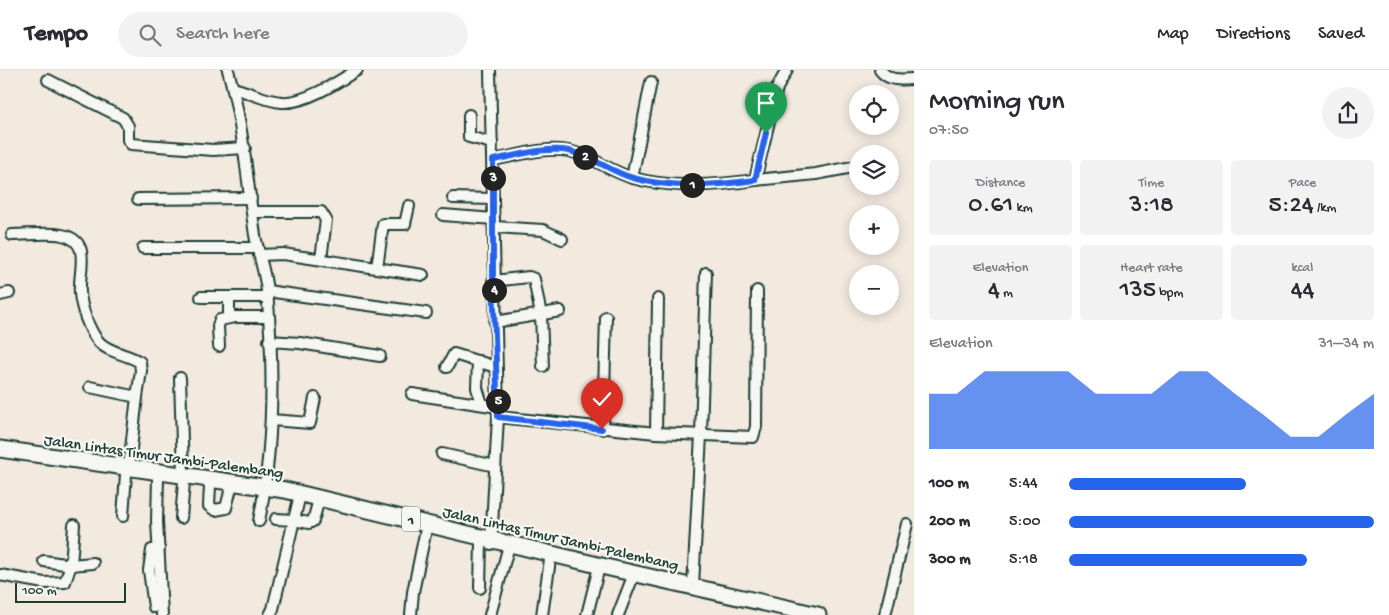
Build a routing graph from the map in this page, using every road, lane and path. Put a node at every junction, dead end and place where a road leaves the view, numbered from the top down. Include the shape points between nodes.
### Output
1 (228, 70) edge
2 (357, 70) edge
3 (490, 70) edge
4 (787, 70) edge
5 (880, 70) edge
6 (48, 80) dead end
7 (914, 80) edge
8 (651, 82) dead end
9 (233, 88) junction
10 (469, 115) dead end
11 (243, 141) junction
12 (492, 143) junction
13 (493, 160) junction
14 (849, 168) edge
15 (632, 178) junction
16 (755, 180) junction
17 (251, 198) junction
18 (453, 198) dead end
19 (138, 199) dead end
20 (493, 199) junction
21 (409, 206) dead end
22 (253, 212) junction
23 (442, 215) dead end
24 (494, 223) junction
25 (12, 235) dead end
26 (562, 239) dead end
27 (143, 248) dead end
28 (259, 251) junction
29 (321, 260) junction
30 (377, 268) junction
31 (706, 273) dead end
32 (423, 275) dead end
33 (493, 281) junction
34 (757, 291) dead end
35 (267, 294) junction
36 (201, 297) dead end
37 (229, 297) junction
38 (658, 299) dead end
39 (560, 311) dead end
40 (426, 313) dead end
41 (541, 315) junction
42 (606, 316) dead end
43 (268, 317) junction
44 (229, 318) junction
45 (495, 322) junction
46 (269, 341) junction
47 (219, 346) dead end
48 (380, 356) dead end
49 (478, 361) junction
50 (543, 366) dead end
51 (446, 367) dead end
52 (496, 367) junction
53 (180, 378) dead end
54 (90, 388) dead end
55 (412, 394) dead end
56 (137, 397) junction
57 (315, 398) dead end
58 (482, 404) junction
59 (498, 412) junction
60 (271, 420) junction
61 (602, 429) junction
62 (656, 433) junction
63 (701, 435) junction
64 (0, 449) edge
65 (442, 454) dead end
66 (0, 456) edge
67 (496, 466) junction
68 (127, 470) junction
69 (158, 478) junction
70 (183, 478) junction
71 (210, 485) junction
72 (232, 488) junction
73 (265, 490) junction
74 (299, 499) junction
75 (318, 504) junction
76 (123, 516) dead end
77 (180, 518) dead end
78 (276, 519) dead end
79 (294, 520) junction
80 (259, 521) dead end
81 (907, 524) dead end
82 (74, 525) dead end
83 (426, 529) junction
84 (488, 542) junction
85 (159, 549) junction
86 (508, 549) junction
87 (550, 560) junction
88 (44, 561) dead end
89 (93, 563) dead end
90 (71, 565) junction
91 (598, 571) junction
92 (0, 575) edge
93 (632, 579) junction
94 (693, 586) junction
95 (480, 588) dead end
96 (154, 607) dead end
97 (162, 615) edge
98 (270, 615) edge
99 (411, 615) edge
100 (490, 615) edge
101 (542, 615) edge
102 (587, 615) edge
103 (618, 615) edge
104 (784, 615) edge
105 (818, 615) edge
106 (884, 615) edge

1 - 9 street
2 - 9 street via 331,86 292,101 272,100
3 - 12 street
4 - 16 street via 777,88
5 - 7 street via 891,79
6 - 11 street via 123,118 127,122 131,144 212,150
8 - 15 street
9 - 11 street
10 - 12 street via 469,137
11 - 17 street
12 - 13 street
13 - 15 street via 569,151
13 - 20 street
14 - 16 street
15 - 16 street via 686,185 723,185
17 - 19 street
17 - 22 street
18 - 20 street
20 - 24 street
21 - 30 street via 405,224 384,224
22 - 28 street
22 - 29 street via 321,212 326,220
23 - 24 street
24 - 26 street via 543,230
24 - 33 street
25 - 56 street via 61,235 73,238 80,245 84,262 80,294 88,323 100,344 140,362
27 - 28 street
28 - 29 street
28 - 35 street
29 - 30 street
30 - 32 street
31 - 63 street
33 - 41 street via 532,278
33 - 45 street
34 - 63 street via 755,432 753,437 747,438
35 - 37 street
35 - 40 street
35 - 43 street
36 - 37 street
37 - 44 street
38 - 62 street
39 - 41 street
41 - 45 street
41 - 50 street
42 - 61 street
43 - 44 street
43 - 46 street
44 - 47 street via 218,322
45 - 52 street
46 - 48 street
46 - 60 street
49 - 51 street via 454,354
49 - 52 street
49 - 58 street via 477,388
52 - 59 street
53 - 70 street
54 - 56 street
55 - 58 street
56 - 68 street
57 - 60 street via 310,423
58 - 59 street
59 - 61 street
59 - 67 street
60 - 73 street
61 - 62 street
62 - 63 street
63 - 94 street
64 - 68 highway, Jalan Lintas Timur Jambi-Palembang / 1
65 - 67 street
66 - 68 highway, Jalan Lintas Timur Jambi-Palembang / 1
67 - 84 street
68 - 69 highway, Jalan Lintas Timur Jambi-Palembang / 1
68 - 70 highway, Jalan Lintas Timur Jambi-Palembang / 1
68 - 76 street
69 - 70 highway, Jalan Lintas Timur Jambi-Palembang / 1
69 - 85 street
70 - 71 highway, Jalan Lintas Timur Jambi-Palembang / 1
70 - 73 highway, Jalan Lintas Timur Jambi-Palembang / 1
70 - 77 street
71 - 72 highway, Jalan Lintas Timur Jambi-Palembang / 1
71 - 72 street via 209,506 214,510 226,508
72 - 73 highway, Jalan Lintas Timur Jambi-Palembang / 1
73 - 74 highway, Jalan Lintas Timur Jambi-Palembang / 1
73 - 80 street
73 - 84 highway, Jalan Lintas Timur Jambi-Palembang / 1 via 357,506
74 - 75 highway, Jalan Lintas Timur Jambi-Palembang / 1
74 - 79 street
75 - 79 street via 311,523
75 - 83 highway, Jalan Lintas Timur Jambi-Palembang / 1
78 - 79 street
79 - 98 street
81 - 106 street
82 - 90 street
83 - 84 highway, Jalan Lintas Timur Jambi-Palembang / 1
83 - 99 street
84 - 86 highway, Jalan Lintas Timur Jambi-Palembang / 1
84 - 94 highway, Jalan Lintas Timur Jambi-Palembang / 1
84 - 95 street
85 - 96 street via 152,550 149,570
85 - 97 street
86 - 87 highway, Jalan Lintas Timur Jambi-Palembang / 1
86 - 100 street
87 - 91 highway, Jalan Lintas Timur Jambi-Palembang / 1
87 - 101 street
88 - 90 street
89 - 90 street
90 - 92 street via 65,582 44,583
91 - 93 highway, Jalan Lintas Timur Jambi-Palembang / 1
91 - 102 street
93 - 103 street
93 - 104 highway, Jalan Lintas Timur Jambi-Palembang / 1
94 - 105 highway, Jalan Lintas Timur Jambi-Palembang / 1

